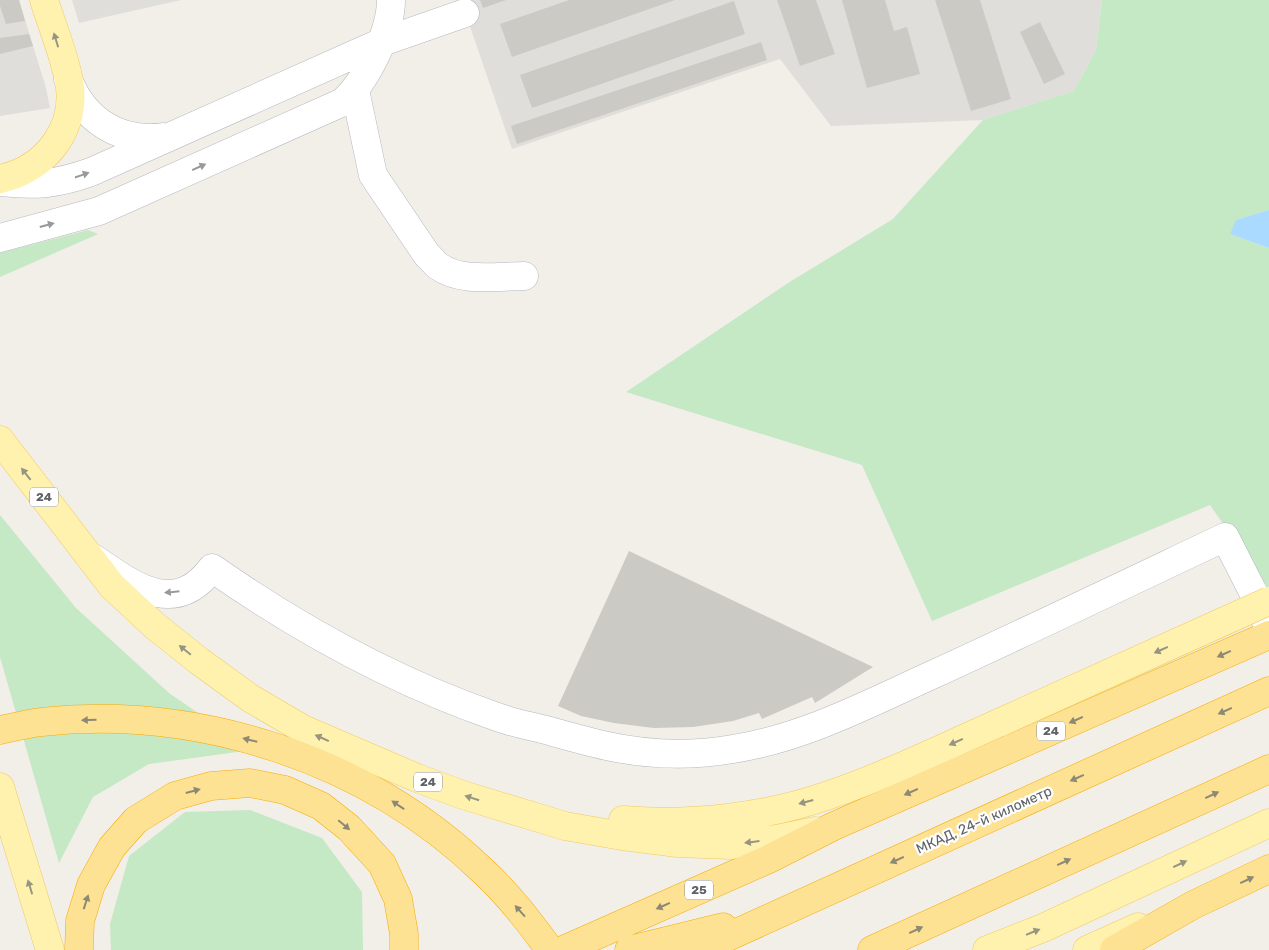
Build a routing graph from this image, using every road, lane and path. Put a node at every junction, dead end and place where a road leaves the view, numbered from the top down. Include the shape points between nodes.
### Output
1 (44, 0) edge
2 (391, 0) edge
3 (465, 12) dead end
4 (382, 42) junction
5 (68, 80) junction
6 (354, 90) junction
7 (171, 136) junction
8 (0, 181) edge
9 (0, 238) edge
10 (524, 276) dead end
11 (0, 440) edge
12 (88, 554) junction
13 (1269, 601) edge
14 (1269, 628) edge
15 (1269, 635) edge
16 (1269, 691) edge
17 (0, 730) edge
18 (1269, 769) edge
19 (0, 787) edge
20 (513, 811) junction
21 (1269, 823) edge
22 (834, 826) junction
23 (1269, 869) edge
24 (780, 913) junction
25 (1114, 944) edge
26 (50, 950) edge
27 (79, 950) edge
28 (404, 950) edge
29 (550, 950) edge
30 (563, 950) edge
31 (629, 950) edge
32 (699, 950) edge
33 (872, 950) edge
34 (988, 950) edge
35 (1077, 950) edge
36 (1087, 950) edge

5 -> 1 main road
2 - 4 street
3 - 4 street
4 - 6 street
4 - 7 street
5 - 7 street via 86,111 106,127 146,138
5 - 8 main road via 70,107 64,130 55,144 32,167
9 -> 6 street via 99,211 333,108
6 - 10 street via 373,175 437,266 472,277
8 -> 7 street via 39,185 74,178
12 -> 11 main road, 24
14 -> 12 street via 1225,537 860,708 790,736 703,752 639,751 502,719 401,679 303,628 212,568 190,589 161,593 137,587
20 -> 12 main road, 24 via 360,755 303,729 250,698 155,626 112,586
13 -> 20 main road, 24, bridge via 829,796 779,809 705,820 646,822
15 -> 22 highway, 24
16 -> 24 highway, МКАД, 24-й километр
29 -> 17 highway via 485,872 436,830 380,793 321,763 254,741 182,725 113,719 41,722
33 -> 18 highway
26 -> 19 main road
22 -> 20 main road, 24 via 777,839 730,845 678,843 565,826
34 -> 21 main road via 1043,928
22 -> 30 highway, 25 via 769,859
25 -> 23 highway
24 - 31 highway
24 - 32 highway, МКАД, 24-й километр
25 - 35 main road
25 - 36 main road
27 -> 28 highway via 80,921 91,885 112,847 136,820 175,796 211,786 250,783 285,790 321,806 349,828 382,864 398,899

